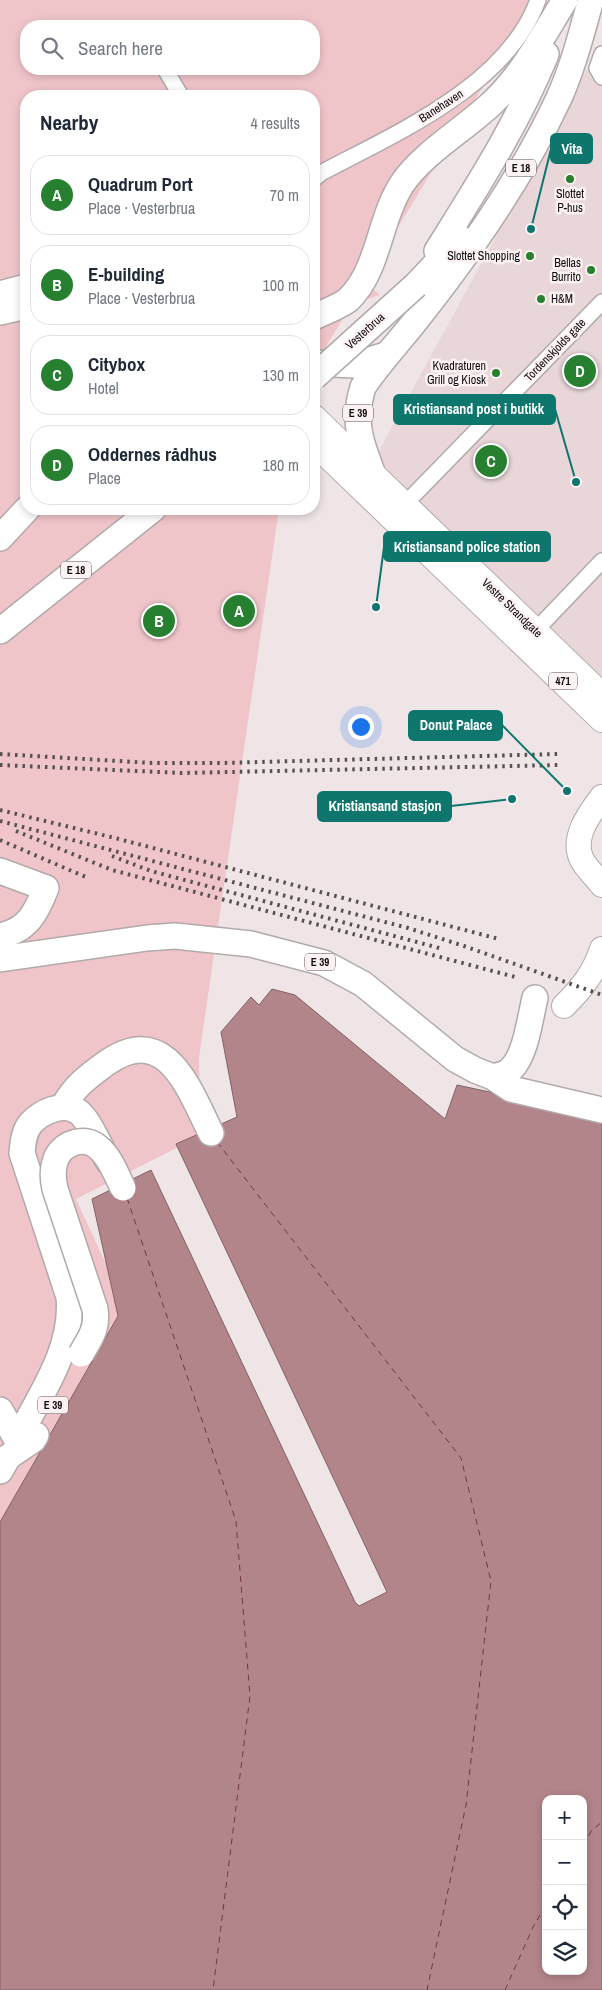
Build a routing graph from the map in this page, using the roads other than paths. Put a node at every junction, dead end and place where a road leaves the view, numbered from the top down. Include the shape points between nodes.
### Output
1 (538, 0) edge
2 (574, 1) edge
3 (601, 55) edge
4 (168, 75) edge
5 (602, 77) edge
6 (177, 90) edge
7 (320, 173) edge
8 (20, 289) edge
9 (0, 294) edge
10 (602, 302) edge
11 (20, 307) edge
12 (0, 312) edge
13 (320, 314) edge
14 (386, 355) junction
15 (320, 363) edge
16 (320, 372) edge
17 (320, 423) edge
18 (320, 449) edge
19 (374, 477) junction
20 (404, 506) junction
21 (21, 515) edge
22 (145, 515) edge
23 (0, 538) edge
24 (602, 560) edge
25 (0, 631) edge
26 (535, 631) junction
27 (602, 695) edge
28 (602, 720) edge
29 (602, 797) edge
30 (602, 818) edge
31 (581, 833) junction
32 (0, 871) edge
33 (602, 885) edge
34 (0, 936) edge
35 (602, 948) edge
36 (0, 959) edge
37 (535, 998) dead end
38 (564, 1006) dead end
39 (493, 1077) junction
40 (63, 1107) junction
41 (602, 1110) edge
42 (211, 1133) dead end
43 (0, 1410) edge
44 (18, 1444) junction
45 (0, 1471) edge
46 (0, 1489) edge

1 - 7 street, Banehaven via 523,31 505,54 468,89 421,120
2 - 13 highway via 515,79 403,182 392,200 359,288 346,301
2 - 14 highway, E 18 via 574,61 526,159 501,202 420,316
2 - 16 highway, Vesterbrua / E 18, bridge via 492,161 416,285
3 - 5 street via 597,68
4 - 6 street
8 - 9 highway
10 - 20 street, Tordenskjolds gate
11 - 12 highway
14 - 15 highway via 353,365
14 - 19 highway, E 39 via 363,386 358,402 361,444
17 - 19 main road, Vestre Strandgate / 471
18 - 28 main road, Vestre Strandgate / 471
19 - 20 main road, Vestre Strandgate / 471
20 - 26 main road, Vestre Strandgate / 471
21 - 23 highway
22 - 25 highway, E 18
24 - 26 street
26 - 27 main road, Vestre Strandgate / 471
29 - 31 main road via 589,814
30 - 31 main road
31 - 33 main road via 578,851
32 - 34 highway via 46,888 33,915 22,927 15,933
35 - 38 main road via 592,975
36 - 39 highway, E 39 via 175,936 251,944 324,963 362,984 455,1059
37 - 39 highway via 517,1062 510,1071
39 - 41 highway, E 39 via 511,1088
40 - 42 highway via 77,1085 115,1057 132,1049 147,1050 166,1058 174,1066
40 - 44 highway, E 39 via 46,1112 31,1124 24,1137 22,1152 69,1297 70,1315 61,1354
40 - 44 highway, E 39, bridge via 78,1111 86,1121 123,1188 102,1151 95,1145 76,1142 56,1156 53,1172 55,1189 96,1320 94,1331 33,1440
43 - 44 highway
44 - 45 highway, E 39
44 - 46 highway, E 39 via 20,1463

